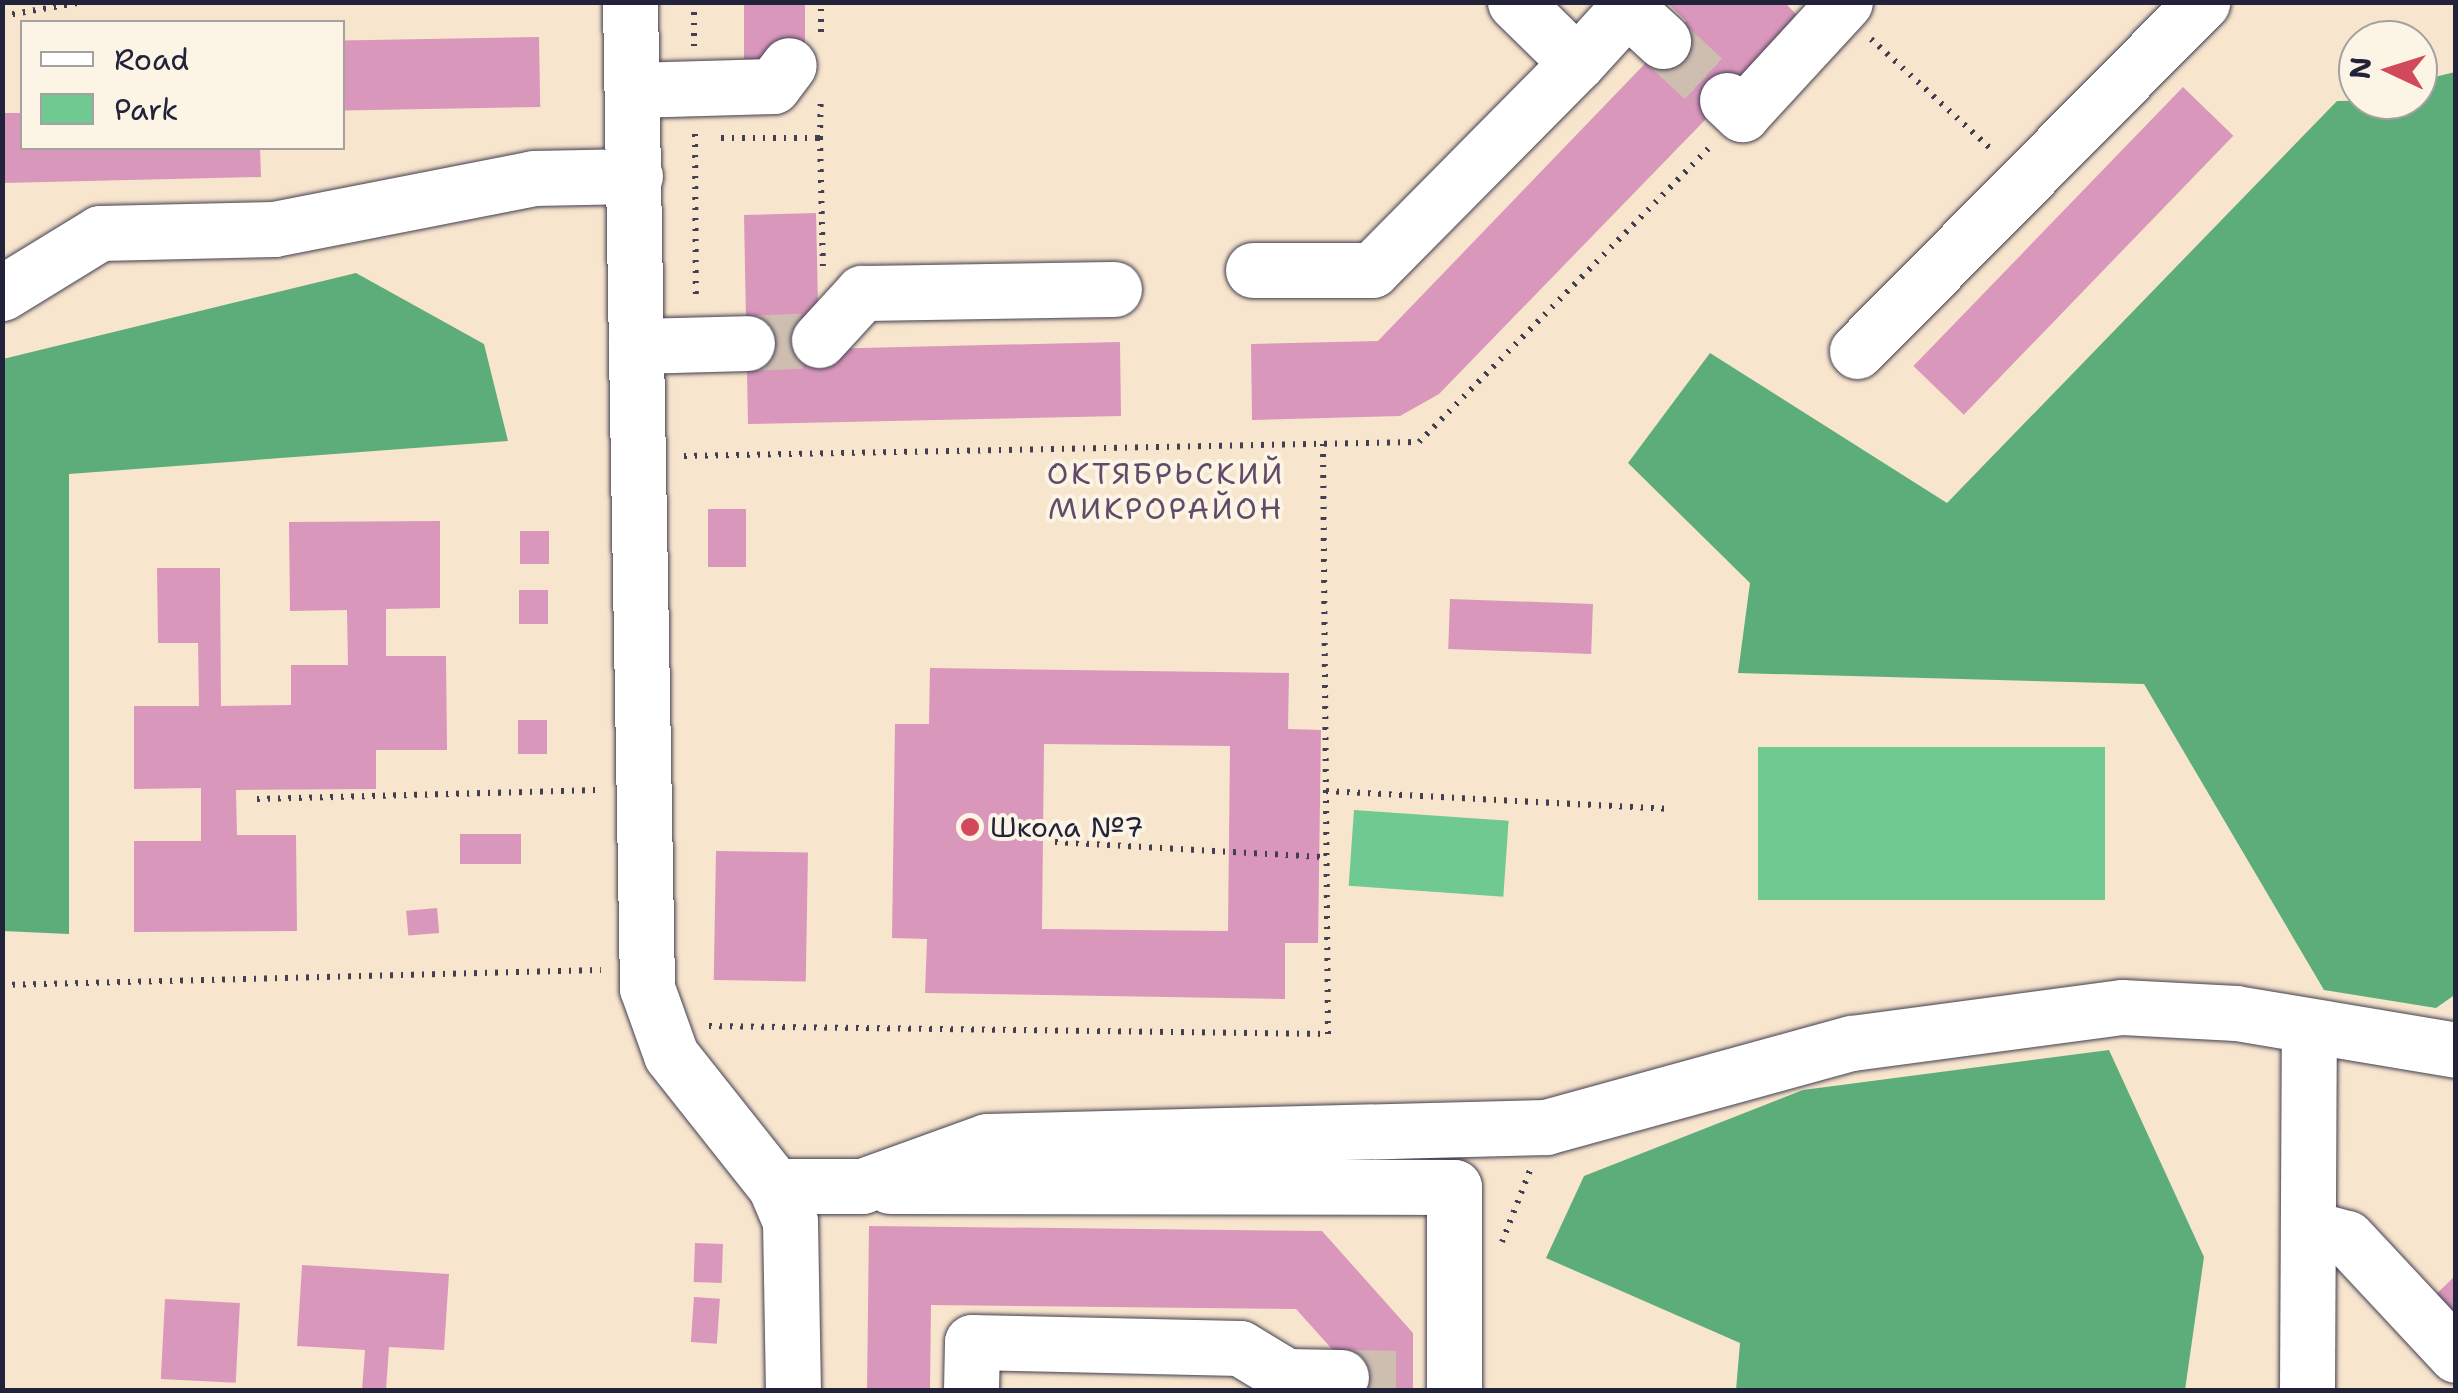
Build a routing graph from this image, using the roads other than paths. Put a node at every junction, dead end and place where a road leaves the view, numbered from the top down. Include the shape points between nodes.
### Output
1 (630, 2) edge
2 (1515, 2) edge
3 (2199, 3) edge
4 (1841, 6) edge
5 (1663, 41) tunnel mouth
6 (1576, 63) junction
7 (789, 66) dead end
8 (632, 90) junction
9 (1735, 107) road end
10 (635, 176) junction
11 (1252, 270) dead end
12 (1114, 289) dead end
13 (2, 293) edge
14 (822, 337) road end
15 (722, 344) tunnel mouth
16 (636, 346) junction
17 (1857, 351) dead end
18 (2310, 1026) junction
19 (2456, 1050) edge
20 (775, 1186) junction
21 (862, 1186) junction
22 (2309, 1228) junction
23 (2456, 1355) edge
24 (1340, 1377) tunnel mouth
25 (1439, 1382) edge
26 (1286, 1383) edge
27 (793, 1390) edge
28 (971, 1390) edge
29 (2307, 1390) edge

1 - 8 street
2 - 6 street
3 - 17 street
4 - 9 street
5 - 6 street via 1627,8
6 - 11 street via 1372,270
7 - 8 street via 773,86
8 - 10 street
10 - 13 street via 533,178 274,229 100,233
10 - 16 street
12 - 14 street via 862,293
15 - 16 street
16 - 20 street via 646,968 653,1025
18 - 19 street
18 - 21 street via 2122,1008 1852,1043 1546,1127 987,1141
18 - 22 street
20 - 21 street
20 - 27 street via 790,1221
21 - 25 street via 1454,1187
22 - 23 street via 2347,1238
22 - 29 street
24 - 26 street
26 - 28 street via 1240,1348 972,1342

